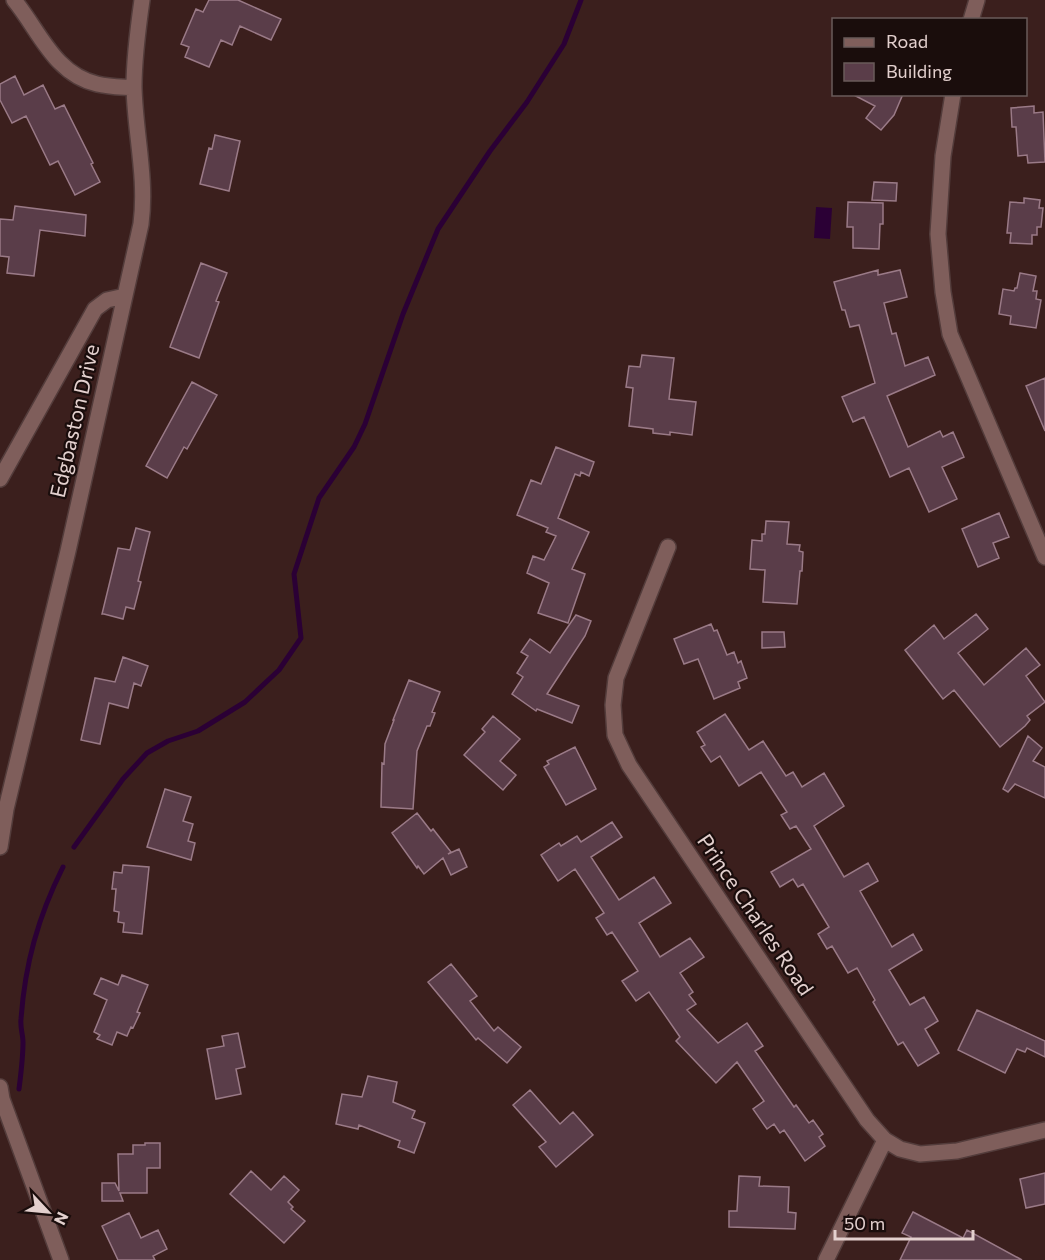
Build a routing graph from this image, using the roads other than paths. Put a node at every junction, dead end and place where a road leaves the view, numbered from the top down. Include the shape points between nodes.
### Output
1 (14, 0) edge
2 (142, 0) edge
3 (977, 0) edge
4 (972, 18) edge
5 (134, 88) junction
6 (953, 96) edge
7 (125, 296) junction
8 (0, 479) edge
9 (668, 547) dead end
10 (1045, 557) edge
11 (0, 847) edge
12 (0, 1087) edge
13 (1045, 1130) edge
14 (885, 1140) junction
15 (61, 1260) edge
16 (826, 1260) edge

1 - 5 street via 55,59 83,80
2 - 5 street, Edgbaston Drive
3 - 4 street
5 - 7 street, Edgbaston Drive via 144,202
6 - 10 street via 943,156 938,234 950,334
7 - 8 street via 107,300 95,309
7 - 11 street, Edgbaston Drive
9 - 14 street, Prince Charles Road via 616,678 615,735 629,765 867,1120
12 - 15 street
13 - 14 street, Prince Charles Road via 957,1151 920,1154
14 - 16 street

